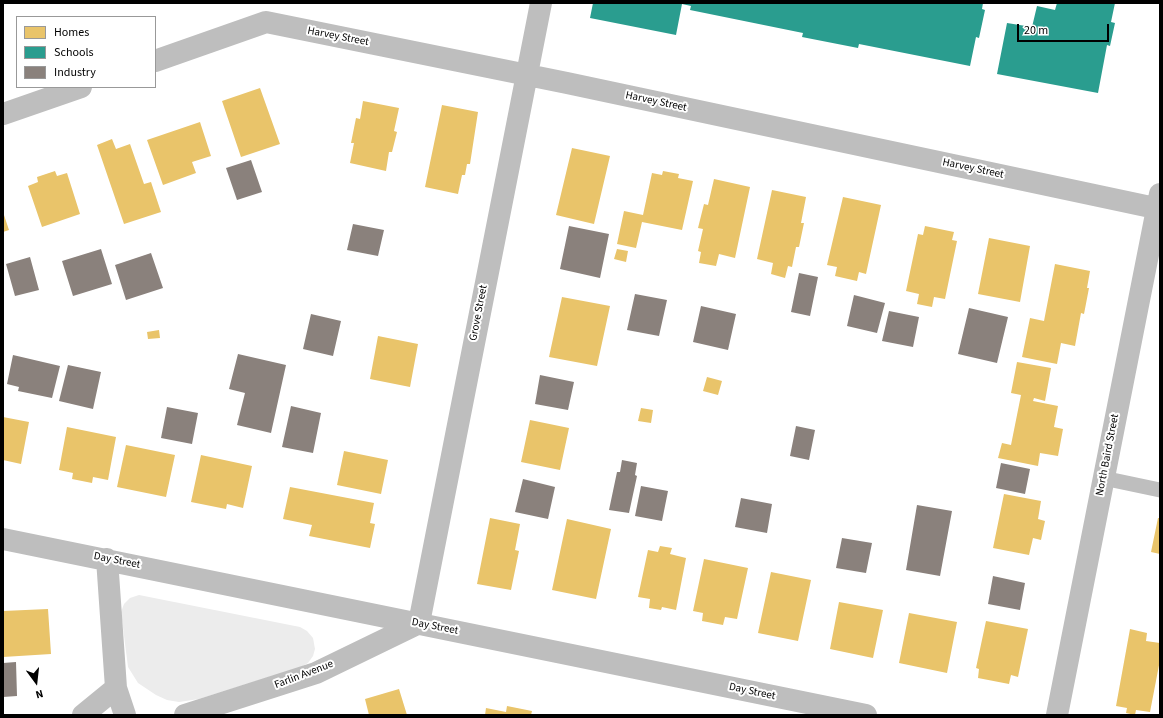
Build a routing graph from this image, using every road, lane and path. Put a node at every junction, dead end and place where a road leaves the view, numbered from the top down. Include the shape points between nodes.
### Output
1 (541, 3) edge
2 (156, 61) edge
3 (526, 75) junction
4 (78, 88) edge
5 (3, 114) edge
6 (1159, 204) edge
7 (1103, 478) junction
8 (1160, 490) edge
9 (3, 539) edge
10 (107, 559) junction
11 (419, 624) junction
12 (116, 688) junction
13 (83, 715) edge
14 (126, 715) edge
15 (185, 715) edge
16 (866, 715) edge
17 (1057, 715) edge

1 - 3 street, Grove Street
2 - 3 street, Harvey Street via 266,22
3 - 6 street, Harvey Street
3 - 11 street, Grove Street
4 - 5 street
6 - 7 street, North Baird Street
7 - 8 lane
7 - 17 street, North Baird Street
9 - 10 street, Day Street
10 - 11 street, Day Street
10 - 12 street
11 - 15 street, Farlin Avenue via 316,673
11 - 16 street, Day Street
12 - 13 street
12 - 14 street

